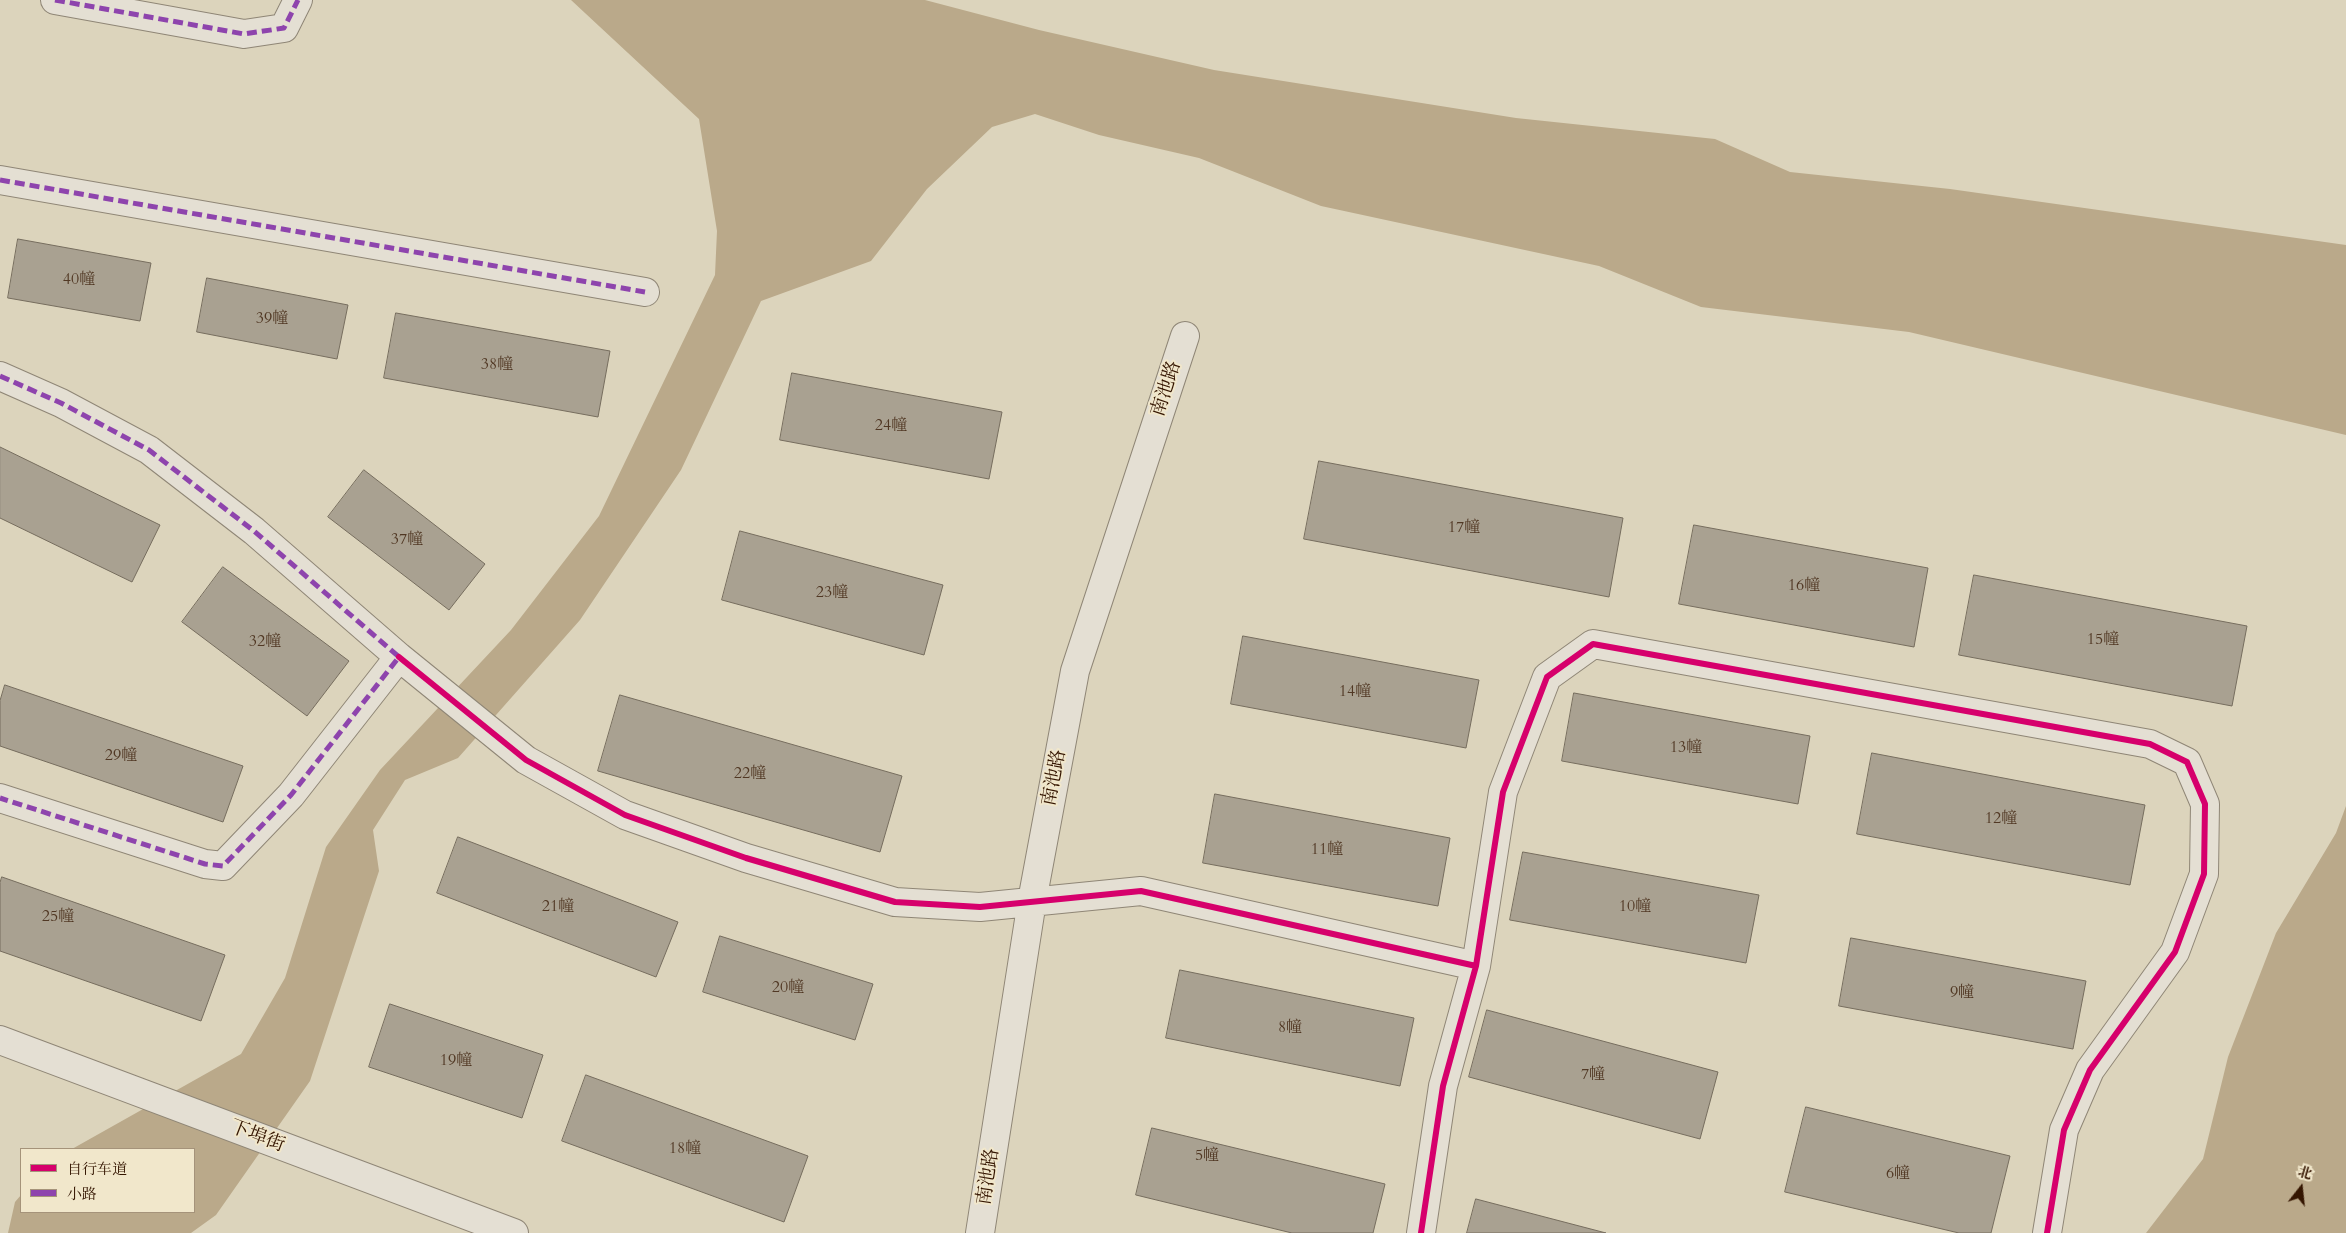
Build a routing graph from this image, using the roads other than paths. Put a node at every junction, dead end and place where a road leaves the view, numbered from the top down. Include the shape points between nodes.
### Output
1 (55, 0) edge
2 (298, 0) edge
3 (0, 180) edge
4 (646, 292) dead end
5 (1185, 336) dead end
6 (0, 376) edge
7 (399, 657) junction
8 (0, 798) edge
9 (1032, 900) junction
10 (1476, 966) junction
11 (0, 1040) edge
12 (514, 1233) edge
13 (980, 1233) edge
14 (1420, 1233) edge
15 (2047, 1233) edge

1 - 2 street via 244,34 284,28
3 - 4 street
5 - 9 street, 南池路 via 1076,671
6 - 7 street via 61,403 149,450 254,530
7 - 8 street via 291,795 223,866 204,864
7 - 9 street via 526,760 626,815 746,858 895,902 980,906
9 - 10 street via 1141,891
9 - 13 street, 南池路
10 - 14 street via 1443,1086
10 - 15 street via 1503,792 1547,677 1593,644 2150,744 2187,762 2205,804 2204,874 2175,952 2090,1070 2064,1130
11 - 12 street, 下埠街

